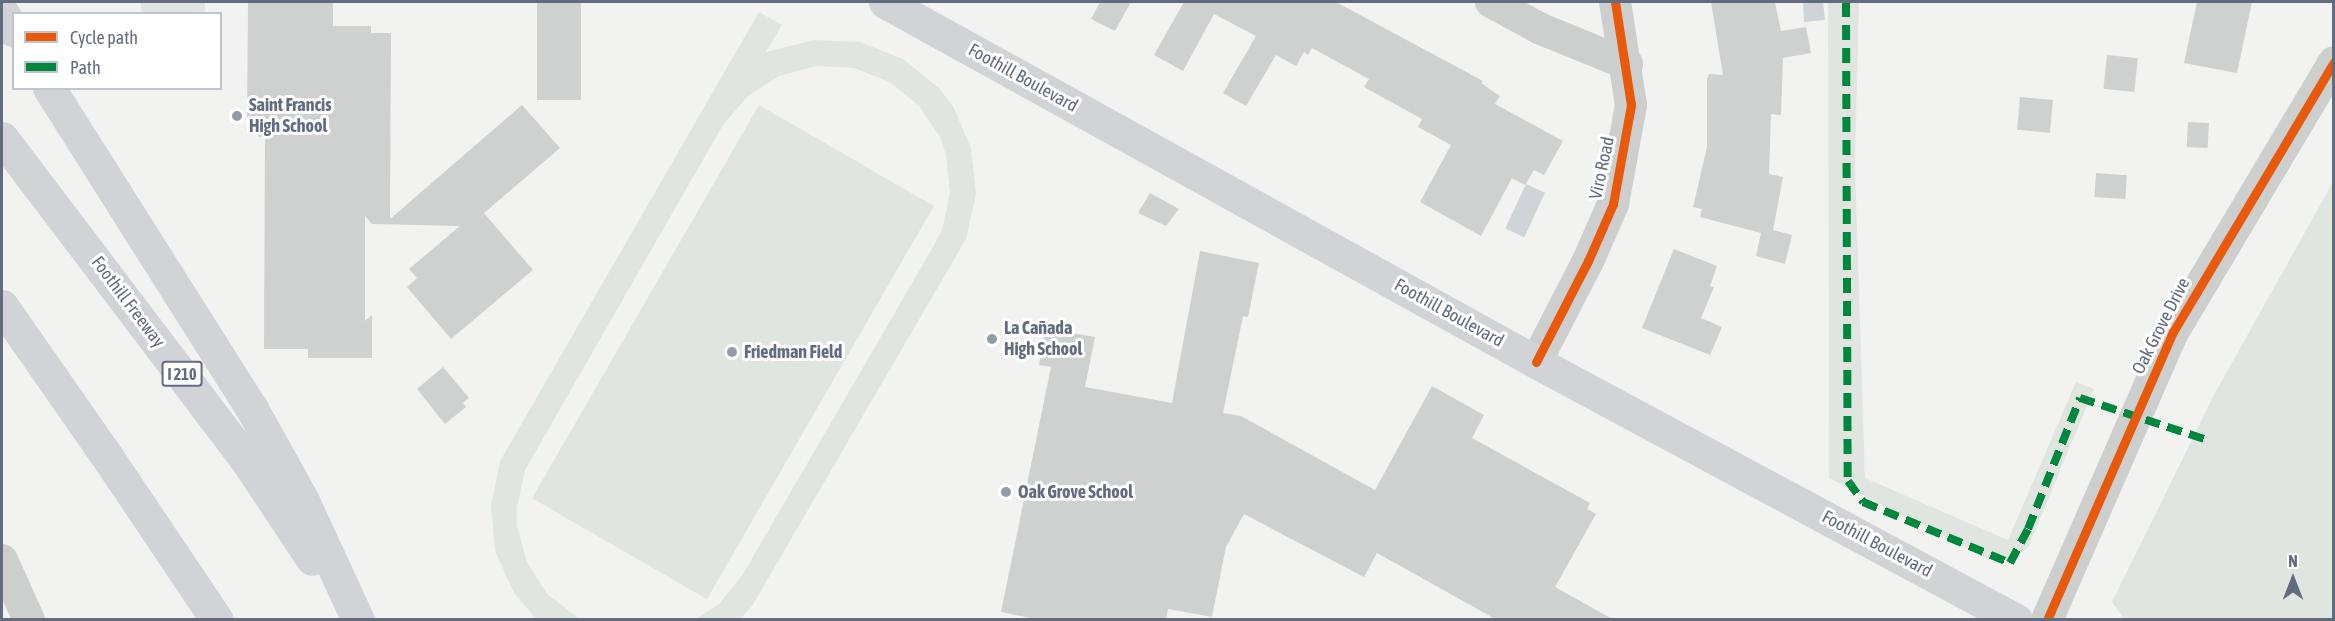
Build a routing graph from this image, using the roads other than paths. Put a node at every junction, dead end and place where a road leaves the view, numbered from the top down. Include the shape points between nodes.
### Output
1 (885, 2) edge
2 (1491, 2) edge
3 (1616, 2) edge
4 (2, 12) edge
5 (12, 28) edge
6 (2334, 62) edge
7 (1627, 64) junction
8 (51, 90) edge
9 (2, 138) edge
10 (2, 306) edge
11 (1536, 362) junction
12 (2, 560) edge
13 (29, 620) edge
14 (217, 620) edge
15 (348, 620) edge
16 (358, 620) edge
17 (2016, 620) edge
18 (2047, 620) edge

1 - 11 main road, Foothill Boulevard
2 - 7 street via 1541,29
3 - 7 street, Viro Road
4 - 5 main road
6 - 18 street, Oak Grove Drive via 2173,332
7 - 11 street, Viro Road via 1631,105 1613,204
8 - 16 main road via 251,407 303,501
9 - 15 main road, Foothill Freeway / I 210 via 244,458 319,569
10 - 14 main road
11 - 17 main road, Foothill Boulevard
12 - 13 street

